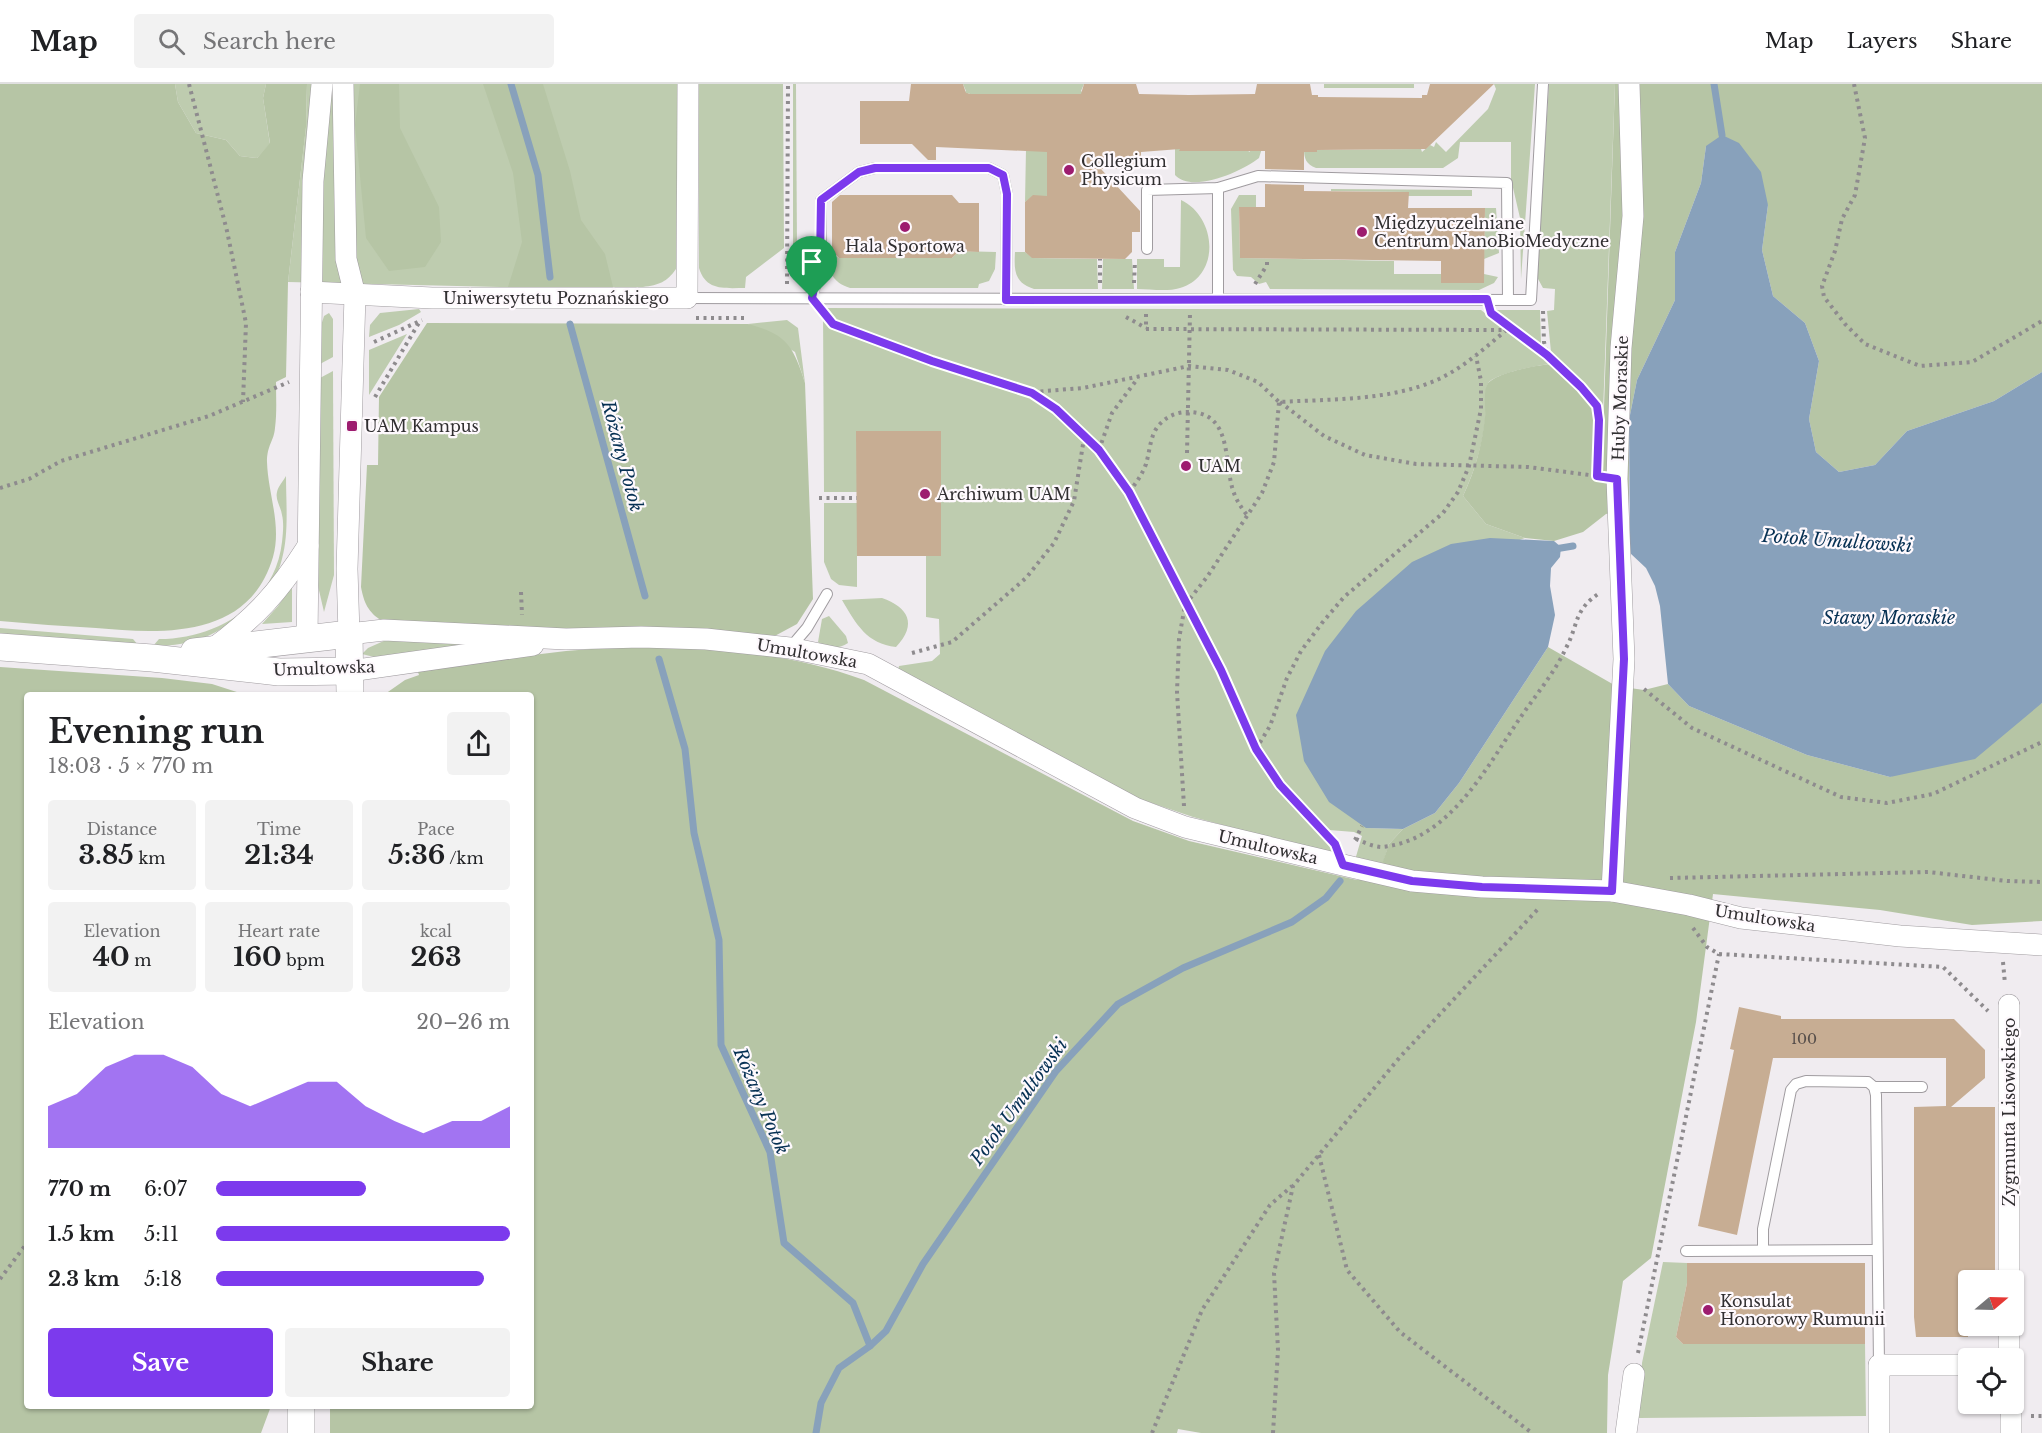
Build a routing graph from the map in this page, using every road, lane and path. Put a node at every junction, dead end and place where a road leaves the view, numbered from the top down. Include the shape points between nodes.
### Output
1 (189, 84) edge
2 (322, 84) edge
3 (343, 84) edge
4 (688, 84) edge
5 (788, 84) edge
6 (1543, 84) edge
7 (1629, 84) edge
8 (1854, 84) edge
9 (1218, 188) junction
10 (1147, 249) joint
11 (1267, 258) dead end
12 (1256, 283) dead end
13 (311, 292) junction
14 (355, 295) junction
15 (812, 298) junction
16 (1218, 298) junction
17 (1134, 299) junction
18 (1147, 299) junction
19 (1487, 299) junction
20 (786, 300) junction
21 (1006, 300) junction
22 (1508, 300) junction
23 (1531, 300) junction
24 (687, 308) junction
25 (748, 318) dead end
26 (2042, 321) edge
27 (1508, 328) junction
28 (1190, 329) junction
29 (354, 351) junction
30 (1547, 355) junction
31 (1476, 356) junction
32 (1189, 366) junction
33 (309, 372) junction
34 (1138, 378) junction
35 (1032, 393) junction
36 (243, 402) junction
37 (1279, 402) junction
38 (375, 407) dead end
39 (1188, 412) junction
40 (1598, 413) dead end
41 (1084, 437) junction
42 (1099, 450) junction
43 (1187, 453) dead end
44 (1469, 466) junction
45 (1598, 470) dead end
46 (1607, 477) junction
47 (0, 488) edge
48 (1129, 492) junction
49 (819, 498) dead end
50 (857, 498) dead end
51 (1247, 515) junction
52 (308, 545) junction
53 (1620, 581) junction
54 (827, 594) dead end
55 (1185, 605) junction
56 (349, 634) junction
57 (307, 638) junction
58 (566, 639) junction
59 (0, 647) edge
60 (790, 648) junction
61 (211, 650) junction
62 (912, 653) dead end
63 (152, 658) junction
64 (307, 683) edge
65 (350, 683) edge
66 (1638, 684) dead end
67 (2042, 742) edge
68 (1256, 749) junction
69 (1185, 827) junction
70 (1356, 839) dead end
71 (1343, 865) junction
72 (1668, 878) dead end
73 (2042, 882) edge
74 (1538, 889) junction
75 (1612, 891) junction
76 (1689, 905) junction
77 (2004, 943) junction
78 (2042, 945) edge
79 (1719, 954) junction
80 (2009, 1005) joint
81 (2009, 1031) junction
82 (1874, 1087) junction
83 (1922, 1087) dead end
84 (1319, 1155) junction
85 (1293, 1186) junction
86 (24, 1247) edge
87 (1763, 1249) junction
88 (1877, 1250) junction
89 (1686, 1251) dead end
90 (2009, 1270) edge
91 (0, 1279) edge
92 (1879, 1365) junction
93 (1958, 1365) edge
94 (1634, 1374) joint
95 (301, 1409) edge
96 (2010, 1414) edge
97 (301, 1433) edge
98 (1152, 1433) edge
99 (1273, 1433) edge
100 (1532, 1433) edge
101 (1626, 1433) edge
102 (1879, 1433) edge
103 (2011, 1433) edge

1 - 36 path via 246,323
2 - 13 street via 313,181
3 - 14 street via 346,259
4 - 24 street, Uniwersytetu Poznańskiego
5 - 20 path
6 - 23 lane
7 - 46 street, Huby Moraskie via 1633,216
8 - 26 path via 1865,138 1855,195 1842,219 1822,286 1824,297 1845,324 1865,344 1920,366 1972,362
9 - 10 lane via 1147,190
9 - 16 lane
9 - 22 lane via 1258,176 1507,183
10 - 17 path via 1134,255
11 - 12 path
13 - 14 street, Uniwersytetu Poznańskiego
13 - 33 street
14 - 24 street, Uniwersytetu Poznańskiego
14 - 29 street
15 - 20 lane
15 - 21 lane
15 - 21 lane via 820,260 821,200 859,172 875,168 989,168 1003,175 1007,194
15 - 35 path via 833,324
16 - 18 lane
16 - 19 lane
17 - 18 lane
17 - 21 lane
18 - 28 path via 1146,328
19 - 22 lane
19 - 27 path via 1491,313
20 - 24 lane
22 - 23 lane
23 - 30 path via 1543,301
24 - 25 path
27 - 28 path
27 - 30 path
27 - 31 path
28 - 32 path
29 - 38 path via 423,319 375,395
29 - 56 street via 347,569
30 - 40 path via 1581,387
31 - 37 path via 1438,379 1399,391 1345,399
31 - 44 path via 1481,409
32 - 34 path
32 - 37 path via 1228,370 1258,382
32 - 39 path
33 - 36 path
33 - 52 street
34 - 35 path
34 - 42 path via 1112,413
35 - 41 path via 1056,409
36 - 47 path via 61,461 29,479
37 - 44 path via 1324,436 1365,455 1416,464
37 - 51 path via 1274,462 1262,493
39 - 43 path
39 - 48 path via 1168,417 1159,425 1141,476
39 - 51 path via 1209,417 1223,434 1232,488
41 - 42 path
41 - 62 path via 1074,501 1047,552 1026,578 952,642
42 - 48 path
44 - 46 path via 1528,467
44 - 68 path via 1443,513 1344,597 1322,623 1301,651 1270,726
45 - 46 path
46 - 53 street, Huby Moraskie
48 - 55 path
49 - 50 path
51 - 55 path
52 - 57 street
52 - 61 street via 270,601
53 - 70 path via 1592,598 1575,620 1567,648 1472,790 1440,822 1409,841 1380,847
53 - 75 street, Huby Moraskie via 1624,659
54 - 60 lane
55 - 68 path via 1221,670
55 - 69 path via 1179,639 1178,692
56 - 57 street, Umultowska
56 - 58 street, Umultowska via 384,630
56 - 65 street
57 - 61 street, Umultowska
57 - 64 street
58 - 60 street, Umultowska via 706,639
58 - 65 street, Umultowska
59 - 63 street, Umultowska
60 - 69 street, Umultowska via 868,664 1135,808
61 - 63 street, Umultowska
63 - 64 street, Umultowska via 279,672
64 - 65 street, Umultowska
66 - 67 path via 1692,728 1841,797 1887,803 1933,794
68 - 71 path via 1280,785 1335,844
69 - 71 street, Umultowska
71 - 74 street, Umultowska via 1412,881
72 - 73 path via 1928,872
74 - 75 street, Umultowska
74 - 84 path via 1538,911 1400,1057
75 - 76 street, Umultowska
76 - 77 street, Umultowska via 1741,918
76 - 79 path via 1688,922 1707,947
77 - 78 street, Umultowska
77 - 80 path, Zygmunta Lisowskiego via 2002,967
79 - 81 path via 1943,967
79 - 94 path
80 - 81 street, Zygmunta Lisowskiego
81 - 90 street, Zygmunta Lisowskiego
82 - 83 lane
82 - 87 lane via 1868,1082 1806,1081 1791,1090 1763,1229
82 - 88 lane
84 - 85 path
84 - 100 path via 1347,1270 1401,1332
85 - 98 path via 1270,1205 1202,1310
85 - 99 path via 1274,1273 1278,1350
86 - 91 path
87 - 88 lane
87 - 89 lane
88 - 92 lane
92 - 93 street
92 - 102 street
94 - 101 street
95 - 97 street
96 - 103 street

